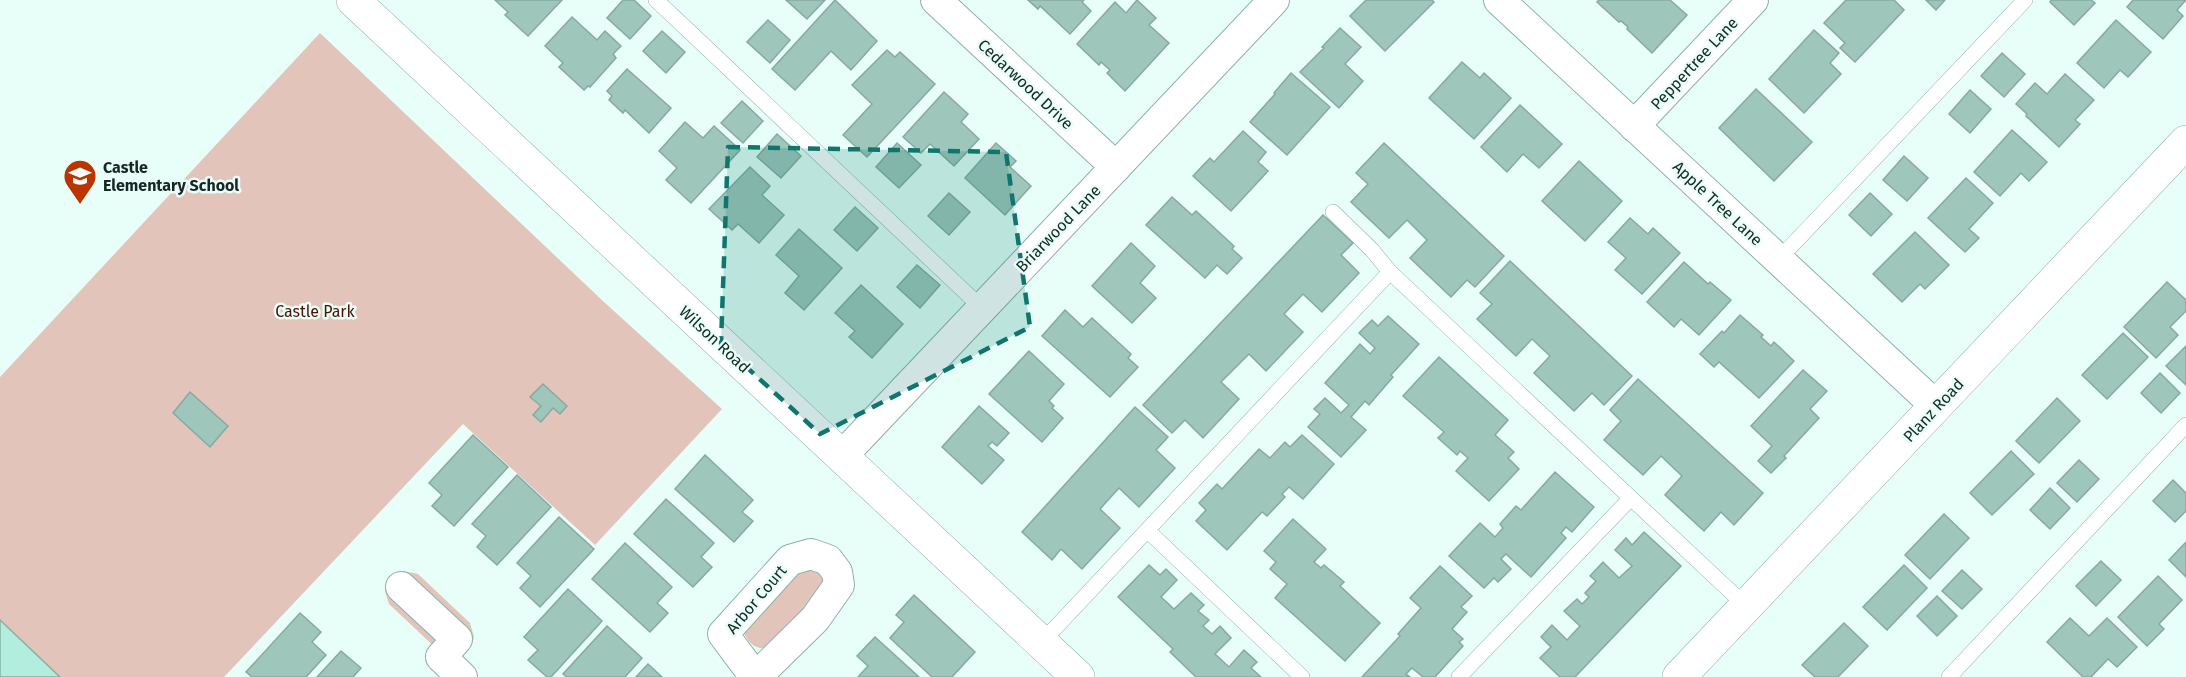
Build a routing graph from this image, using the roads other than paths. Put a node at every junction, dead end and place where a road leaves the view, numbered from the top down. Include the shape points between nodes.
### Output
1 (353, 0) edge
2 (656, 0) edge
3 (936, 0) edge
4 (1274, 0) edge
5 (1499, 0) edge
6 (1753, 0) edge
7 (2025, 0) edge
8 (1634, 126) junction
9 (2186, 142) edge
10 (1116, 167) junction
11 (1333, 212) dead end
12 (1778, 260) junction
13 (1390, 272) junction
14 (982, 308) junction
15 (1936, 406) junction
16 (2186, 425) edge
17 (842, 456) junction
18 (1630, 499) junction
19 (1148, 531) junction
20 (401, 587) dead end
21 (1746, 606) junction
22 (1041, 643) junction
23 (462, 677) edge
24 (1078, 677) edge
25 (1302, 677) edge
26 (1459, 677) edge
27 (1679, 677) edge
28 (1948, 677) edge

1 - 17 street, Wilson Road
2 - 14 lane
3 - 10 street, Cedarwood Drive
4 - 10 street, Briarwood Lane
5 - 8 street, Apple Tree Lane
6 - 8 street, Peppertree Lane
7 - 12 lane
8 - 12 street, Apple Tree Lane
9 - 15 street, Planz Road
10 - 14 street, Briarwood Lane
11 - 13 lane
12 - 15 street, Apple Tree Lane
13 - 18 lane
13 - 19 lane
14 - 17 street, Briarwood Lane
15 - 21 street, Planz Road
16 - 28 lane
17 - 22 street, Wilson Road
18 - 21 lane
18 - 26 lane
19 - 22 lane
19 - 25 lane
20 - 23 street via 457,639 441,657
21 - 27 street, Planz Road
22 - 24 street, Wilson Road

